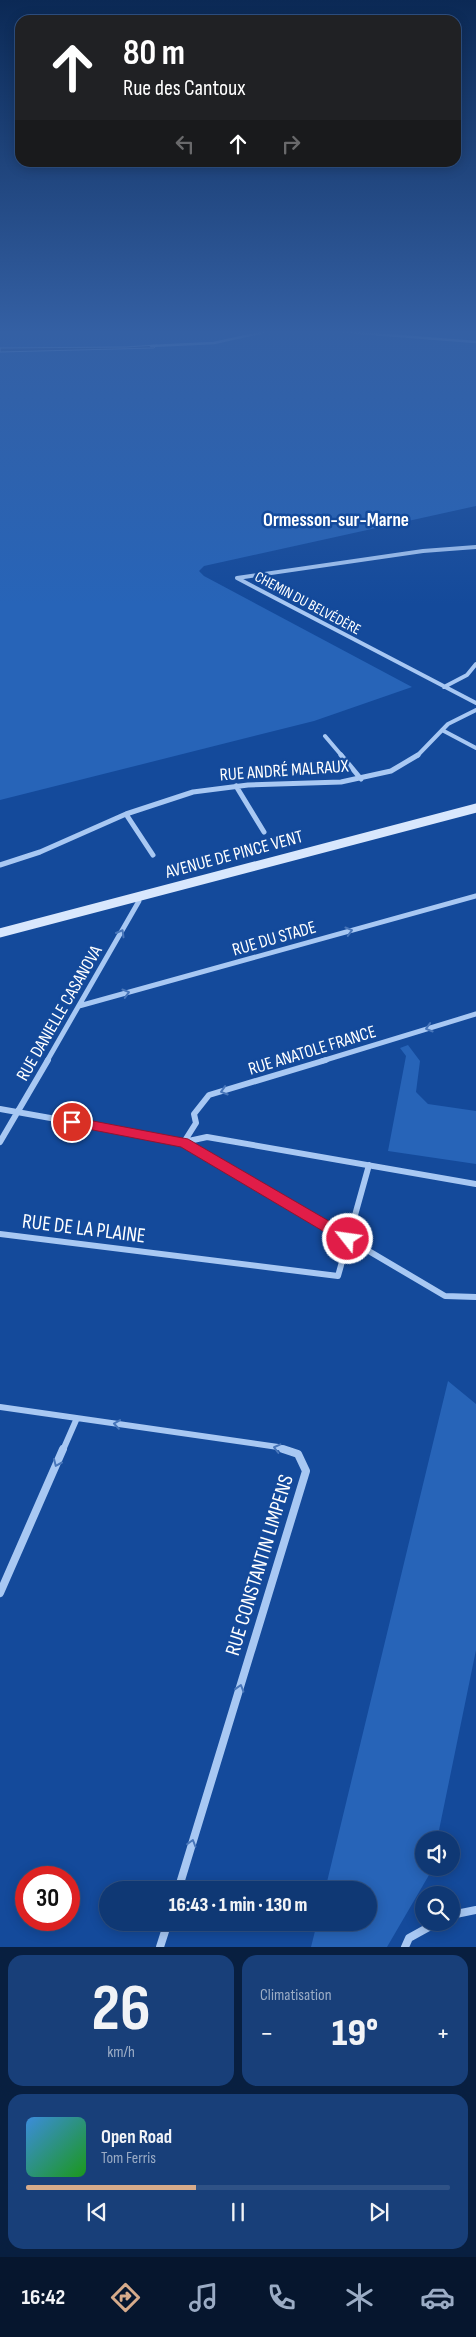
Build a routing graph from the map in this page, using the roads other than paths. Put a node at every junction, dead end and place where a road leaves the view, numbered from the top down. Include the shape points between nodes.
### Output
1 (476, 547) edge
2 (476, 664) edge
3 (444, 686) junction
4 (476, 703) edge
5 (476, 710) edge
6 (442, 730) junction
7 (325, 736) dead end
8 (476, 748) edge
9 (361, 779) junction
10 (236, 786) junction
11 (476, 808) edge
12 (126, 814) junction
13 (264, 832) dead end
14 (153, 855) dead end
15 (0, 866) edge
16 (476, 896) edge
17 (137, 897) junction
18 (0, 933) edge
19 (78, 1006) junction
20 (476, 1014) edge
21 (0, 1109) edge
22 (17, 1112) junction
23 (0, 1142) edge
24 (184, 1142) junction
25 (369, 1165) junction
26 (476, 1184) edge
27 (0, 1234) edge
28 (348, 1239) junction
29 (476, 1297) edge
30 (0, 1408) edge
31 (77, 1418) junction
32 (0, 1594) edge
33 (181, 1881) edge
34 (476, 1910) edge
35 (460, 1913) edge
36 (165, 1931) edge
37 (422, 1931) edge
38 (160, 1947) edge
39 (405, 1947) edge

1 - 3 street, CHEMIN DU BELVÉDÈRE via 237,578
2 - 3 street via 467,675
3 - 4 street, CHEMIN DU BELVÉDÈRE
5 - 6 street, RUE ANDRÉ MALRAUX
6 - 8 street
6 - 9 street, RUE ANDRÉ MALRAUX via 416,757 391,770
7 - 9 street
9 - 10 street, RUE ANDRÉ MALRAUX
10 - 12 street, RUE ANDRÉ MALRAUX via 193,792
10 - 13 street
11 - 17 main road, AVENUE DE PINCE VENT
12 - 14 street
12 - 15 street, RUE ANDRÉ MALRAUX
19 -> 16 street, RUE DU STADE
17 - 18 main road, AVENUE DE PINCE VENT
19 -> 17 street, RUE DANIELLE CASANOVA via 139,901
19 - 22 street, RUE DANIELLE CASANOVA
20 -> 24 street, RUE ANATOLE FRANCE via 209,1095 194,1114 196,1123
21 - 22 street
22 - 23 street, RUE DANIELLE CASANOVA
22 - 24 street
24 - 25 street via 206,1137
24 - 28 street
25 - 26 street
25 - 28 street
27 - 28 street, RUE DE LA PLAINE via 338,1276
28 - 29 street via 445,1296
30 - 31 street, RUE CONSTANTIN LIMPENS
31 -> 32 street
33 -> 31 street, RUE CONSTANTIN LIMPENS via 306,1471 298,1454 278,1447
34 - 35 street
36 - 38 street
37 - 39 street via 410,1938

